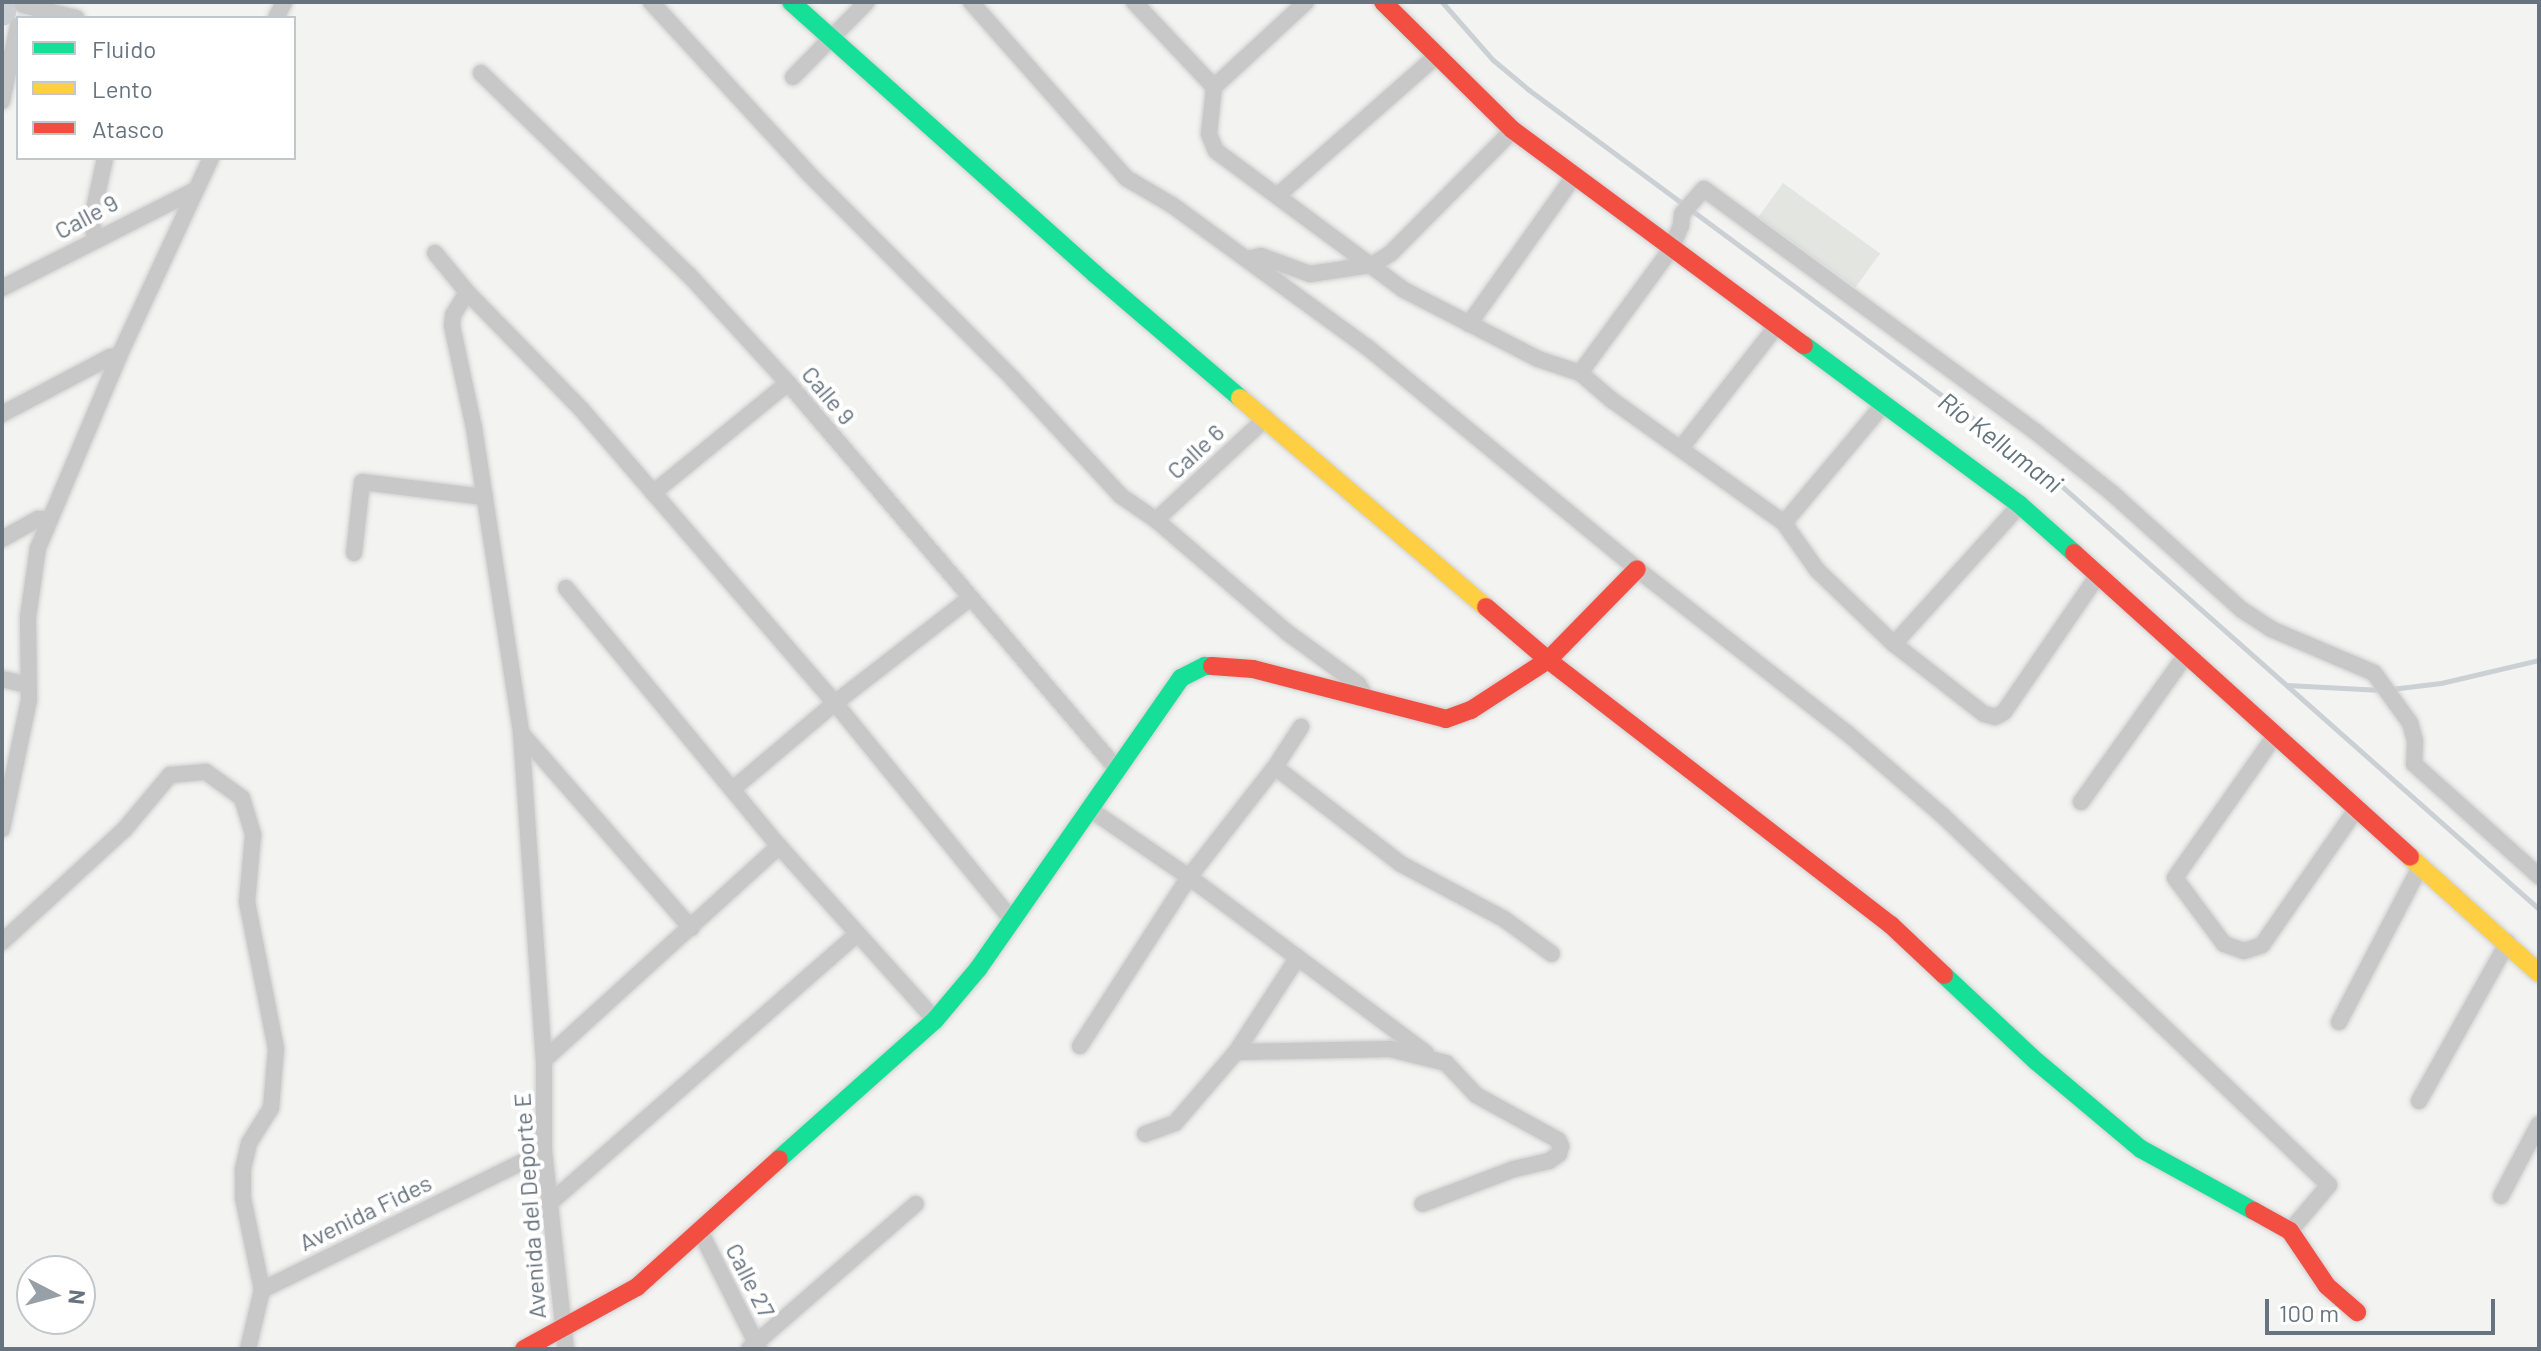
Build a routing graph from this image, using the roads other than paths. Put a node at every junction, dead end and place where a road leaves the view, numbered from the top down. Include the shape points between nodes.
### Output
1 (651, 2) edge
2 (791, 2) edge
3 (867, 2) edge
4 (971, 2) edge
5 (1134, 2) edge
6 (1306, 2) edge
7 (1383, 2) edge
8 (22, 8) edge
9 (65, 16) edge
10 (16, 35) edge
11 (835, 39) junction
12 (1435, 57) junction
13 (481, 73) dead end
14 (793, 77) dead end
15 (1214, 87) junction
16 (2, 101) edge
17 (1513, 130) junction
18 (105, 160) edge
19 (210, 160) edge
20 (1575, 175) junction
21 (195, 190) junction
22 (1277, 196) junction
23 (96, 238) junction
24 (1671, 249) junction
25 (435, 253) dead end
26 (1247, 259) junction
27 (1372, 265) junction
28 (2, 288) edge
29 (467, 292) junction
30 (1469, 324) junction
31 (1776, 327) junction
32 (119, 356) junction
33 (1580, 373) junction
34 (788, 383) junction
35 (1883, 405) junction
36 (2, 414) edge
37 (1266, 418) junction
38 (1681, 448) junction
39 (653, 493) junction
40 (485, 497) junction
41 (2020, 505) junction
42 (47, 519) junction
43 (1156, 520) junction
44 (1784, 523) junction
45 (2, 539) edge
46 (354, 553) dead end
47 (1637, 569) junction
48 (2098, 575) junction
49 (566, 588) dead end
50 (969, 599) junction
51 (1894, 644) junction
52 (2185, 656) junction
53 (1548, 660) junction
54 (2, 679) edge
55 (27, 685) junction
56 (1366, 697) junction
57 (835, 703) junction
58 (1301, 727) dead end
59 (521, 733) junction
60 (2274, 737) junction
61 (1275, 767) junction
62 (1117, 769) junction
63 (734, 788) junction
64 (6, 793) edge
65 (2081, 802) dead end
66 (1091, 810) junction
67 (2356, 810) junction
68 (2, 829) edge
69 (779, 846) junction
70 (2420, 867) junction
71 (2539, 876) edge
72 (1189, 877) junction
73 (1011, 919) junction
74 (691, 928) junction
75 (856, 935) junction
76 (2, 942) edge
77 (2508, 942) junction
78 (1552, 954) dead end
79 (1298, 957) junction
80 (2539, 973) edge
81 (935, 1020) junction
82 (2339, 1022) dead end
83 (1080, 1046) dead end
84 (1236, 1052) junction
85 (544, 1060) junction
86 (1446, 1063) junction
87 (2419, 1101) dead end
88 (2539, 1124) edge
89 (1145, 1134) dead end
90 (544, 1151) junction
91 (2501, 1196) dead end
92 (551, 1202) junction
93 (916, 1204) dead end
94 (1422, 1204) dead end
95 (2290, 1231) junction
96 (701, 1233) junction
97 (262, 1290) junction
98 (2357, 1312) dead end
99 (562, 1330) junction
100 (755, 1347) edge
101 (248, 1349) edge
102 (524, 1349) edge
103 (566, 1349) edge

1 - 43 street via 809,174 1121,496
2 - 11 street
3 - 11 street
4 - 26 street via 1126,178
5 - 15 street
6 - 15 street
7 - 12 street
8 - 9 street
10 - 16 street
11 - 14 street
11 - 37 street via 1095,274
12 - 17 street
12 - 22 street
13 - 34 street, Calle 9 via 689,275
15 - 22 street via 1209,134 1216,151
17 - 20 street
17 - 27 street via 1391,253
18 - 23 street via 91,223
19 - 21 street
20 - 24 street
20 - 30 street
21 - 23 street, Calle 9
21 - 32 street
22 - 27 street
23 - 28 street, Calle 9
24 - 31 street
24 - 33 street
24 - 71 street via 1687,207 1704,189 2036,432 2242,610 2271,629 2374,673 2410,723 2414,764
25 - 29 street
26 - 27 street via 1261,256 1310,274
26 - 47 street via 1367,347
27 - 30 street via 1404,290
29 - 39 street via 582,410
29 - 40 street, Avenida del Deporte E via 452,326
30 - 33 street via 1538,359
31 - 35 street
31 - 38 street
32 - 36 street
32 - 42 street
33 - 38 street
34 - 39 street
34 - 50 street, Calle 9
35 - 41 street
35 - 44 street
37 - 43 street, Calle 6
37 - 53 street
38 - 44 street
39 - 57 street
40 - 46 street via 362,482
40 - 59 street, Avenida del Deporte E
41 - 48 street
41 - 51 street
42 - 45 street
42 - 55 street via 28,617
43 - 56 street via 1288,633 1358,684
44 - 51 street via 1817,570
47 - 53 street
47 - 95 street via 1847,733 1941,814 2329,1185
48 - 51 street via 2004,712 1995,717 1984,714
48 - 52 street
49 - 63 street
50 - 57 street
50 - 62 street, Calle 9
52 - 60 street
52 - 65 street
53 - 56 street via 1471,710 1446,719
53 - 95 street via 1891,925 2036,1061 2141,1149
54 - 55 street
55 - 64 street via 29,700
56 - 62 street via 1276,673 1205,666 1181,678
57 - 63 street
57 - 73 street
58 - 61 street
59 - 74 street
59 - 85 street, Avenida del Deporte E
60 - 67 street
60 - 67 street via 2175,878 2224,944 2244,951 2262,945
61 - 72 street
61 - 78 street via 1401,864 1504,919
62 - 66 street
63 - 69 street
64 - 68 street
66 - 72 street
66 - 73 street
67 - 70 street
69 - 74 street
69 - 75 street
70 - 77 street
70 - 82 street
72 - 79 street
72 - 83 street
73 - 81 street
74 - 85 street
75 - 81 street
75 - 92 street
76 - 97 street via 124,830 170,775 206,772 242,798 253,835 247,902 276,1049 271,1108 249,1143 243,1170 243,1198
77 - 80 street
77 - 87 street
79 - 84 street
79 - 86 street
81 - 96 street
84 - 86 street via 1390,1049
84 - 89 street via 1175,1123
85 - 90 street, Avenida del Deporte E
86 - 94 street via 1476,1095 1561,1146 1549,1161
88 - 91 street
90 - 92 street, Avenida del Deporte E
90 - 97 street, Avenida Fides
92 - 99 street, Avenida del Deporte E
93 - 100 street
95 - 98 street via 2327,1286
96 - 99 street via 637,1287
96 - 100 street, Calle 27
97 - 101 street
99 - 102 street
99 - 103 street, Avenida del Deporte E

